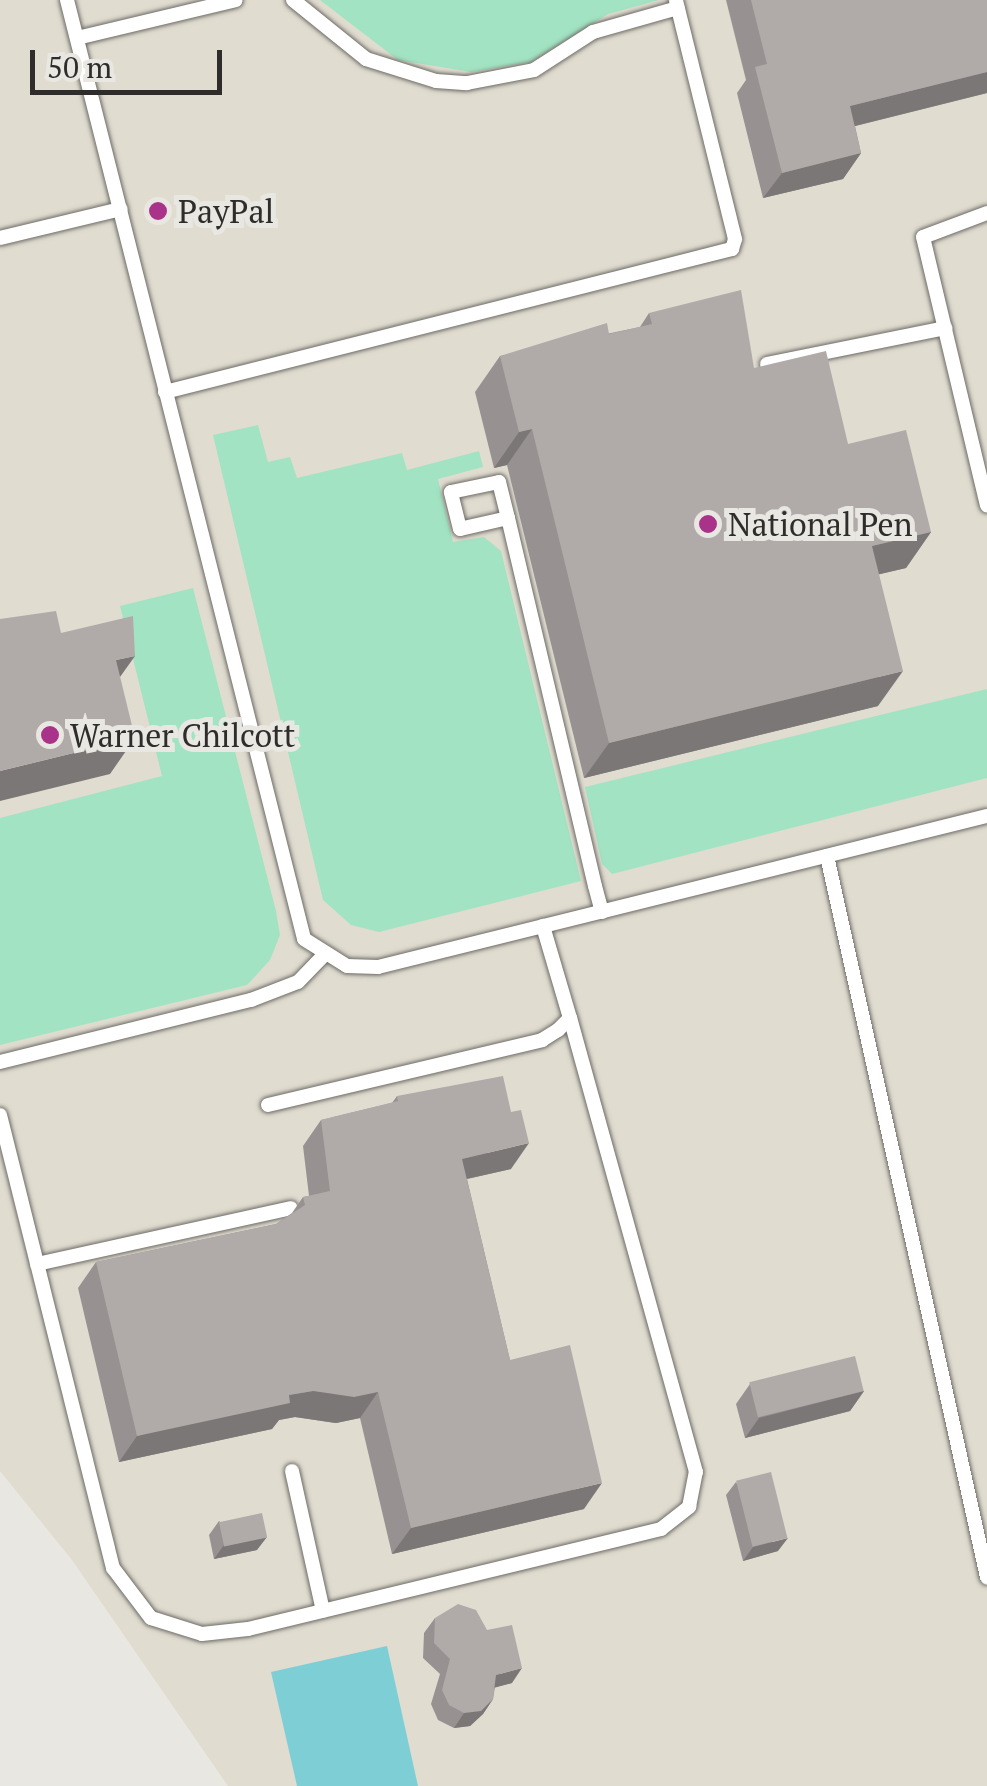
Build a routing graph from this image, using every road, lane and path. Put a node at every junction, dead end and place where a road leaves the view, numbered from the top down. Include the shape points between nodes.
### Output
1 (68, 0) edge
2 (236, 0) edge
3 (293, 0) edge
4 (677, 4) edge
5 (77, 38) junction
6 (121, 209) junction
7 (987, 213) edge
8 (0, 238) edge
9 (944, 328) junction
10 (767, 364) edge
11 (165, 392) junction
12 (987, 505) edge
13 (508, 518) junction
14 (987, 816) edge
15 (828, 856) junction
16 (602, 912) junction
17 (543, 926) junction
18 (324, 955) junction
19 (570, 1018) junction
20 (0, 1062) edge
21 (268, 1106) dead end
22 (0, 1114) edge
23 (291, 1208) dead end
24 (37, 1264) junction
25 (292, 1471) dead end
26 (987, 1576) edge
27 (323, 1611) junction

1 - 5 lane
2 - 5 lane
3 - 4 lane via 366,59 436,81 467,83 534,70 593,32
4 - 11 lane via 735,239 732,249
5 - 6 lane
6 - 8 lane
6 - 11 lane
7 - 9 lane via 923,236
9 - 10 lane
9 - 12 lane
11 - 18 lane via 292,912 304,939
13 - 13 lane via 499,482 450,492 460,528
13 - 16 lane
14 - 15 lane
15 - 16 lane
15 - 26 lane
16 - 17 lane
17 - 18 lane via 378,967 347,966
17 - 19 lane
18 - 20 lane via 298,982 251,1000
19 - 21 lane via 542,1040
19 - 27 lane via 696,1472 689,1507 661,1529
22 - 24 lane
23 - 24 lane
24 - 27 lane via 113,1568 138,1607 202,1634
25 - 27 lane

